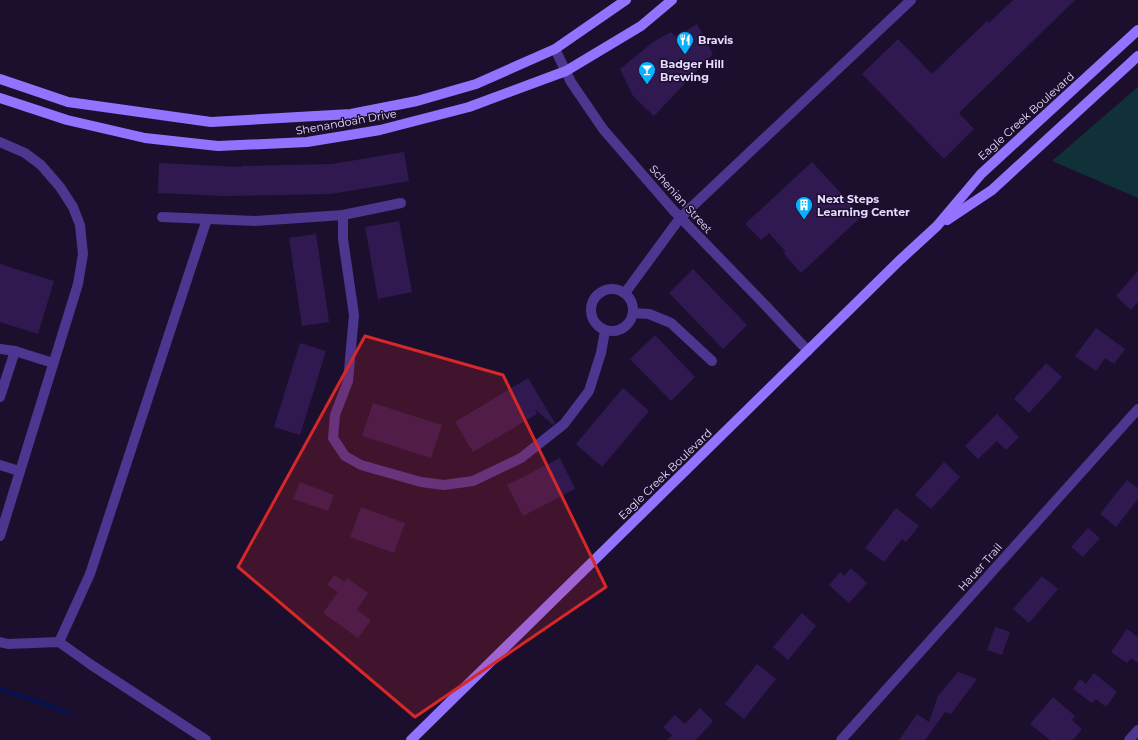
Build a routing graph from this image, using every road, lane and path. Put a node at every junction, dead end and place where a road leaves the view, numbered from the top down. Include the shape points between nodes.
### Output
1 (626, 0) edge
2 (672, 0) edge
3 (911, 0) edge
4 (1138, 30) edge
5 (555, 49) junction
6 (1138, 56) edge
7 (566, 71) junction
8 (0, 79) edge
9 (0, 98) edge
10 (0, 142) edge
11 (401, 203) dead end
12 (343, 215) junction
13 (162, 216) dead end
14 (680, 218) junction
15 (206, 219) junction
16 (937, 226) junction
17 (625, 293) junction
18 (633, 313) junction
19 (605, 331) junction
20 (0, 349) edge
21 (15, 351) junction
22 (808, 351) junction
23 (712, 361) dead end
24 (53, 363) junction
25 (0, 397) edge
26 (1138, 409) edge
27 (0, 465) edge
28 (20, 471) junction
29 (0, 536) edge
30 (0, 642) edge
31 (59, 642) junction
32 (1138, 730) edge
33 (206, 740) edge
34 (411, 740) edge
35 (841, 740) edge
36 (1129, 740) edge

1 - 5 street, Shenandoah Drive
2 - 7 street, Shenandoah Drive via 641,26
3 - 14 street
4 - 16 street, Eagle Creek Boulevard via 981,174
5 - 7 street, Schenian Street
5 - 8 street, Shenandoah Drive via 476,84 417,101 351,114 219,122 68,102
6 - 16 street, Eagle Creek Boulevard via 992,190
7 - 9 street, Shenandoah Drive via 469,107 380,130 307,142 218,146 145,138 67,120
7 - 14 street, Schenian Street via 603,129
10 - 24 street via 25,153 41,165 60,187 73,207 80,225 83,254 78,284
11 - 12 street
12 - 15 street via 255,221
12 - 19 street via 343,239 354,316 348,381 335,415 334,438 345,456 361,465 421,482 444,485 473,481 521,458 564,424 589,391
13 - 15 street
14 - 17 street
14 - 22 street, Schenian Street
15 - 31 street via 90,574
16 - 22 street, Eagle Creek Boulevard
17 - 18 street via 633,306
17 - 19 street via 613,288 606,289 591,302 591,316 599,328
18 - 19 street via 631,320 620,330
18 - 23 street via 649,314 672,323
20 - 21 street
21 - 24 street
21 - 25 street
22 - 34 street, Eagle Creek Boulevard
24 - 28 street
26 - 35 street, Hauer Trail
27 - 28 street
28 - 29 street
30 - 31 street
31 - 33 street
32 - 36 street

